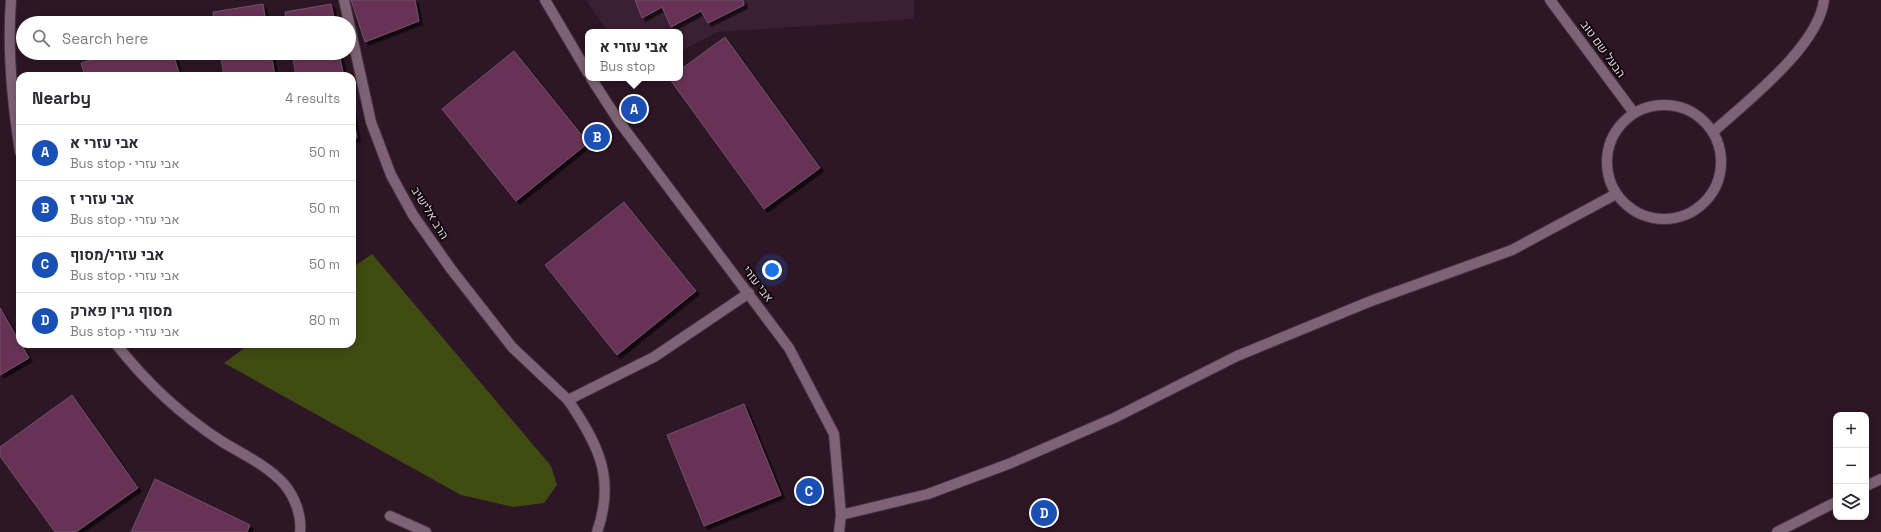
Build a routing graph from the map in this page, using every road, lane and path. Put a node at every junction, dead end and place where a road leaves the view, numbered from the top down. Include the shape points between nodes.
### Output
1 (11, 0) edge
2 (344, 0) edge
3 (545, 0) edge
4 (1550, 0) edge
5 (1824, 0) edge
6 (348, 16) edge
7 (356, 54) edge
8 (585, 68) edge
9 (593, 81) edge
10 (1634, 113) junction
11 (16, 124) edge
12 (1713, 132) junction
13 (1616, 194) junction
14 (749, 293) junction
15 (119, 348) edge
16 (568, 400) junction
17 (1881, 479) edge
18 (1869, 485) edge
19 (1833, 504) edge
20 (841, 515) junction
21 (390, 516) dead end
22 (300, 532) edge
23 (426, 532) edge
24 (597, 532) edge
25 (839, 532) edge
26 (1777, 532) edge

1 - 11 street via 8,32
2 - 6 street, הרב אלישיב
3 - 8 street
4 - 10 street, הבעל שם טוב
5 - 12 street via 1823,8 1808,37 1780,72
7 - 16 street, הרב אלישיב via 371,122 391,175 413,215 512,347
9 - 14 street, אבי עזרי via 620,124
10 - 12 street via 1652,105 1671,104 1689,109 1704,120
10 - 13 street via 1620,123 1611,139 1606,157 1608,176
12 - 13 street via 1721,154 1720,174 1713,191 1701,206 1684,216 1666,220 1646,217 1629,208
13 - 20 street via 1512,250 1371,301 1237,356 1114,418 1011,463 928,494
14 - 16 street via 654,357
14 - 20 street, אבי עזרי via 788,348 834,434
15 - 22 street via 136,370 183,412 254,460 284,484 295,502 301,524
16 - 24 street, הרב אלישיב via 590,432 604,470 605,502
17 - 18 street
19 - 26 street
20 - 25 street, אבי עזרי
21 - 23 street

